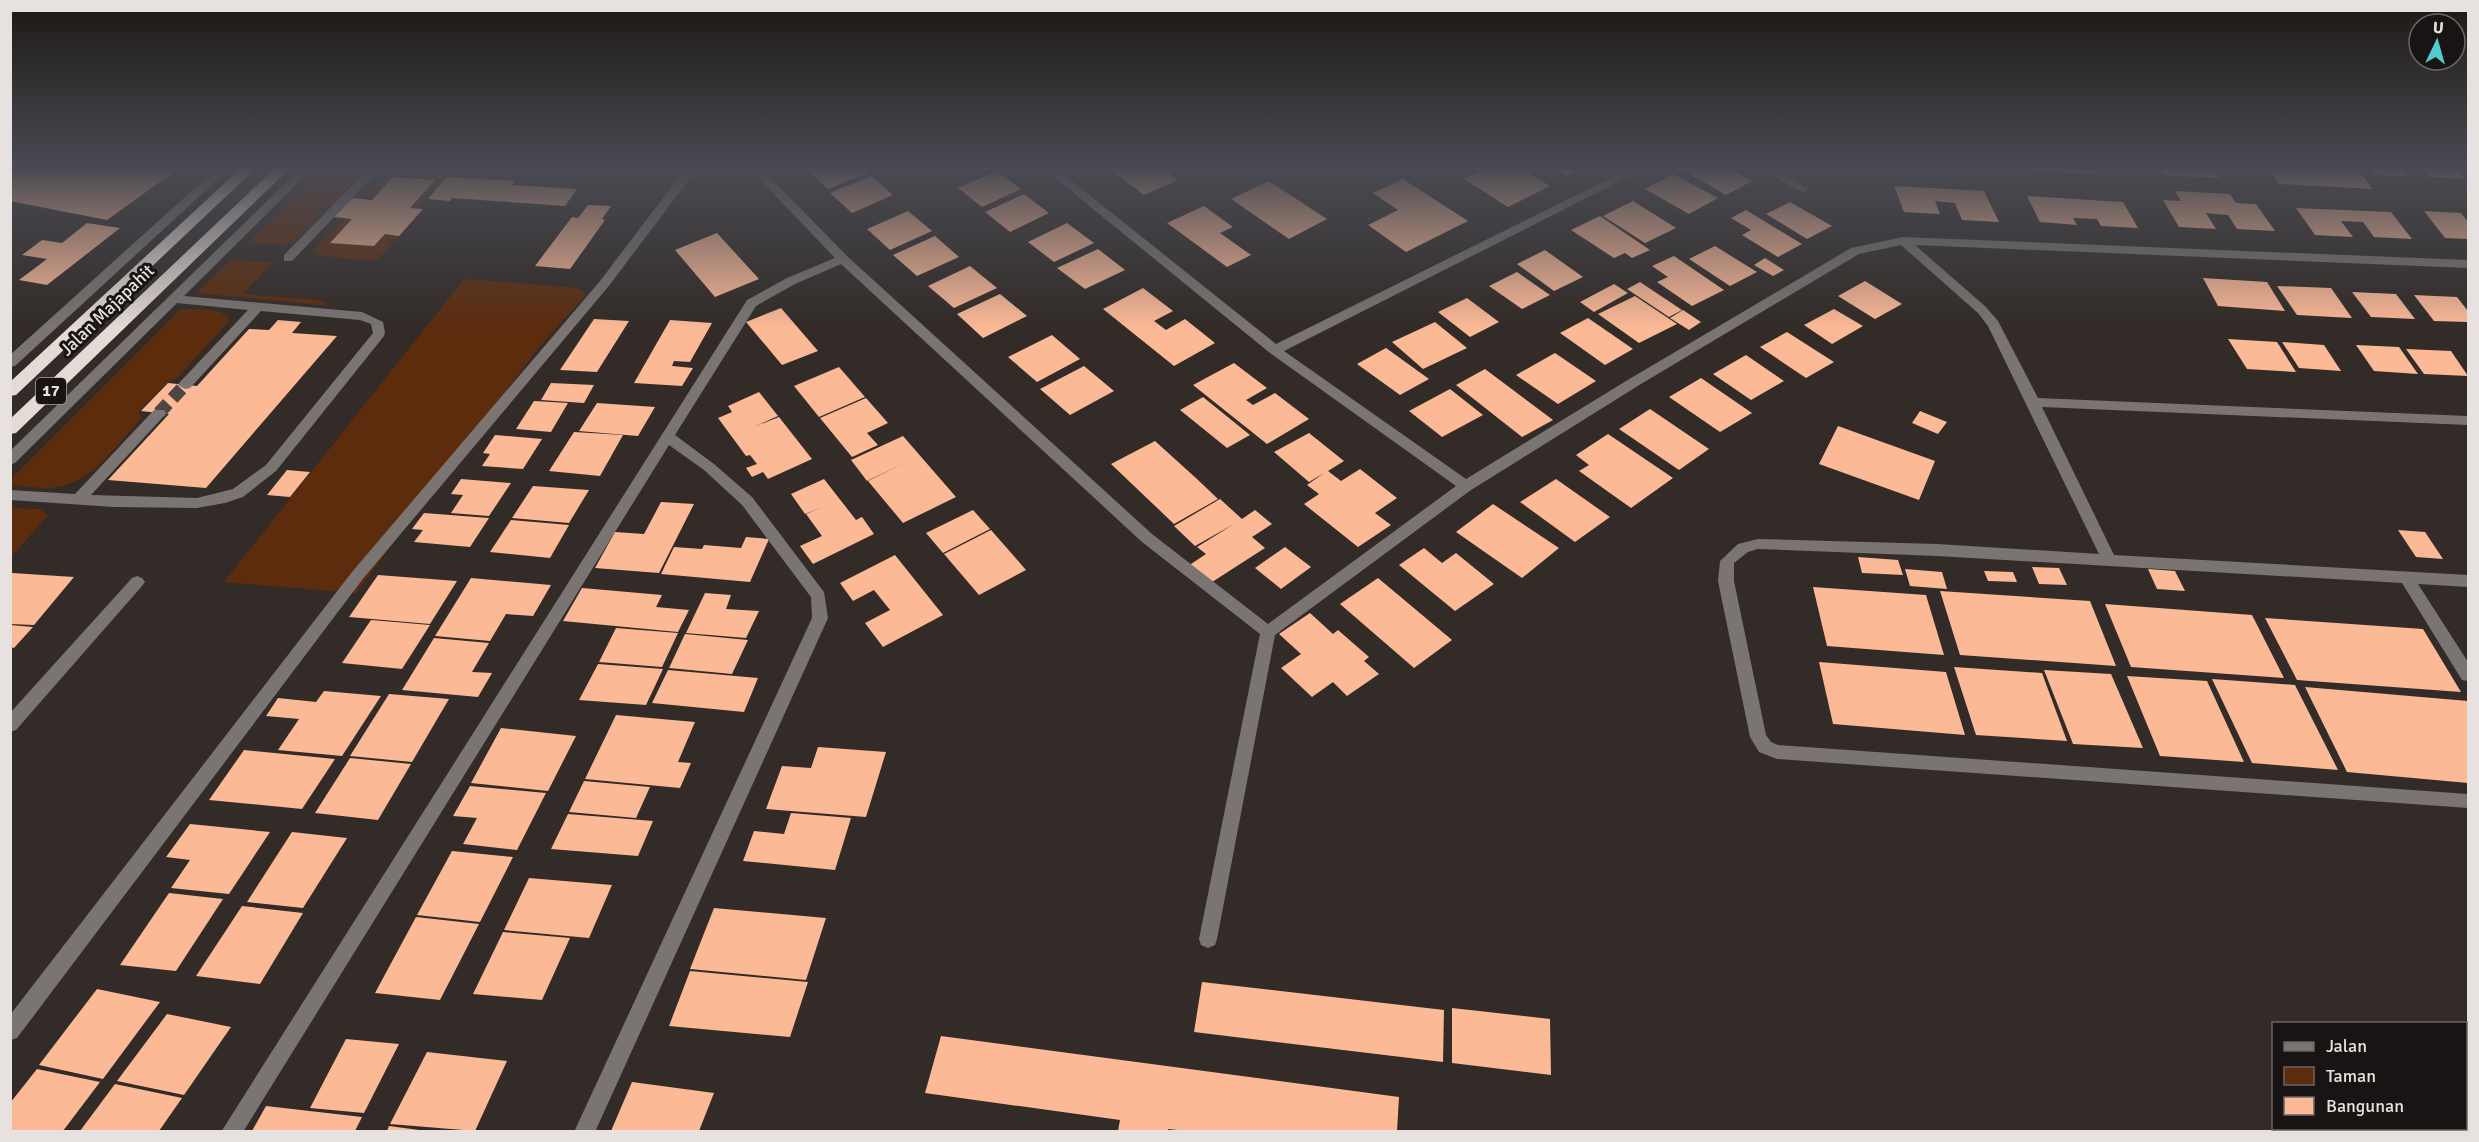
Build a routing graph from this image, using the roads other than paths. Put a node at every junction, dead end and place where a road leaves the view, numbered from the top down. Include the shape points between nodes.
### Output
1 (164, 222) edge
2 (191, 222) edge
3 (226, 222) edge
4 (252, 222) edge
5 (323, 222) edge
6 (651, 222) edge
7 (807, 222) edge
8 (1116, 222) edge
9 (1531, 222) edge
10 (1903, 241) junction
11 (288, 258) dead end
12 (843, 260) junction
13 (2469, 264) edge
14 (174, 299) junction
15 (257, 307) junction
16 (1275, 350) junction
17 (10, 363) edge
18 (185, 385) tunnel mouth
19 (10, 391) edge
20 (2033, 402) junction
21 (159, 413) tunnel mouth
22 (2469, 420) edge
23 (10, 429) edge
24 (667, 436) junction
25 (10, 459) edge
26 (1466, 486) junction
27 (10, 495) edge
28 (78, 500) junction
29 (2109, 560) junction
30 (2406, 578) junction
31 (2469, 581) edge
32 (137, 582) dead end
33 (1268, 632) junction
34 (2469, 675) edge
35 (10, 725) edge
36 (2469, 801) edge
37 (1208, 939) dead end
38 (10, 1030) edge
39 (231, 1131) edge
40 (584, 1131) edge

1 - 17 street
2 - 19 highway, Jalan Majapahit / 17
3 - 23 highway, Jalan Majapahit / 17
4 - 14 street
5 - 11 street
6 - 38 street via 604,284 357,576
7 - 12 street
8 - 16 street
9 - 16 street
10 - 13 street
10 - 20 street via 1982,309 1994,324
10 - 26 street via 1855,251
12 - 24 street via 751,303
12 - 33 street via 1148,538
14 - 15 street
14 - 25 street
15 - 18 street
15 - 28 street via 362,316 377,322 379,333 271,468 238,493 189,504
16 - 26 street
20 - 22 street
20 - 29 street
21 - 28 street
24 - 39 street
24 - 40 street via 747,501 819,596 820,618
26 - 33 street
27 - 28 street
29 - 30 street
29 - 36 street via 1782,544 1743,548 1727,561 1726,581 1758,737 1777,752
30 - 31 street
30 - 34 street
32 - 35 street
33 - 37 street

